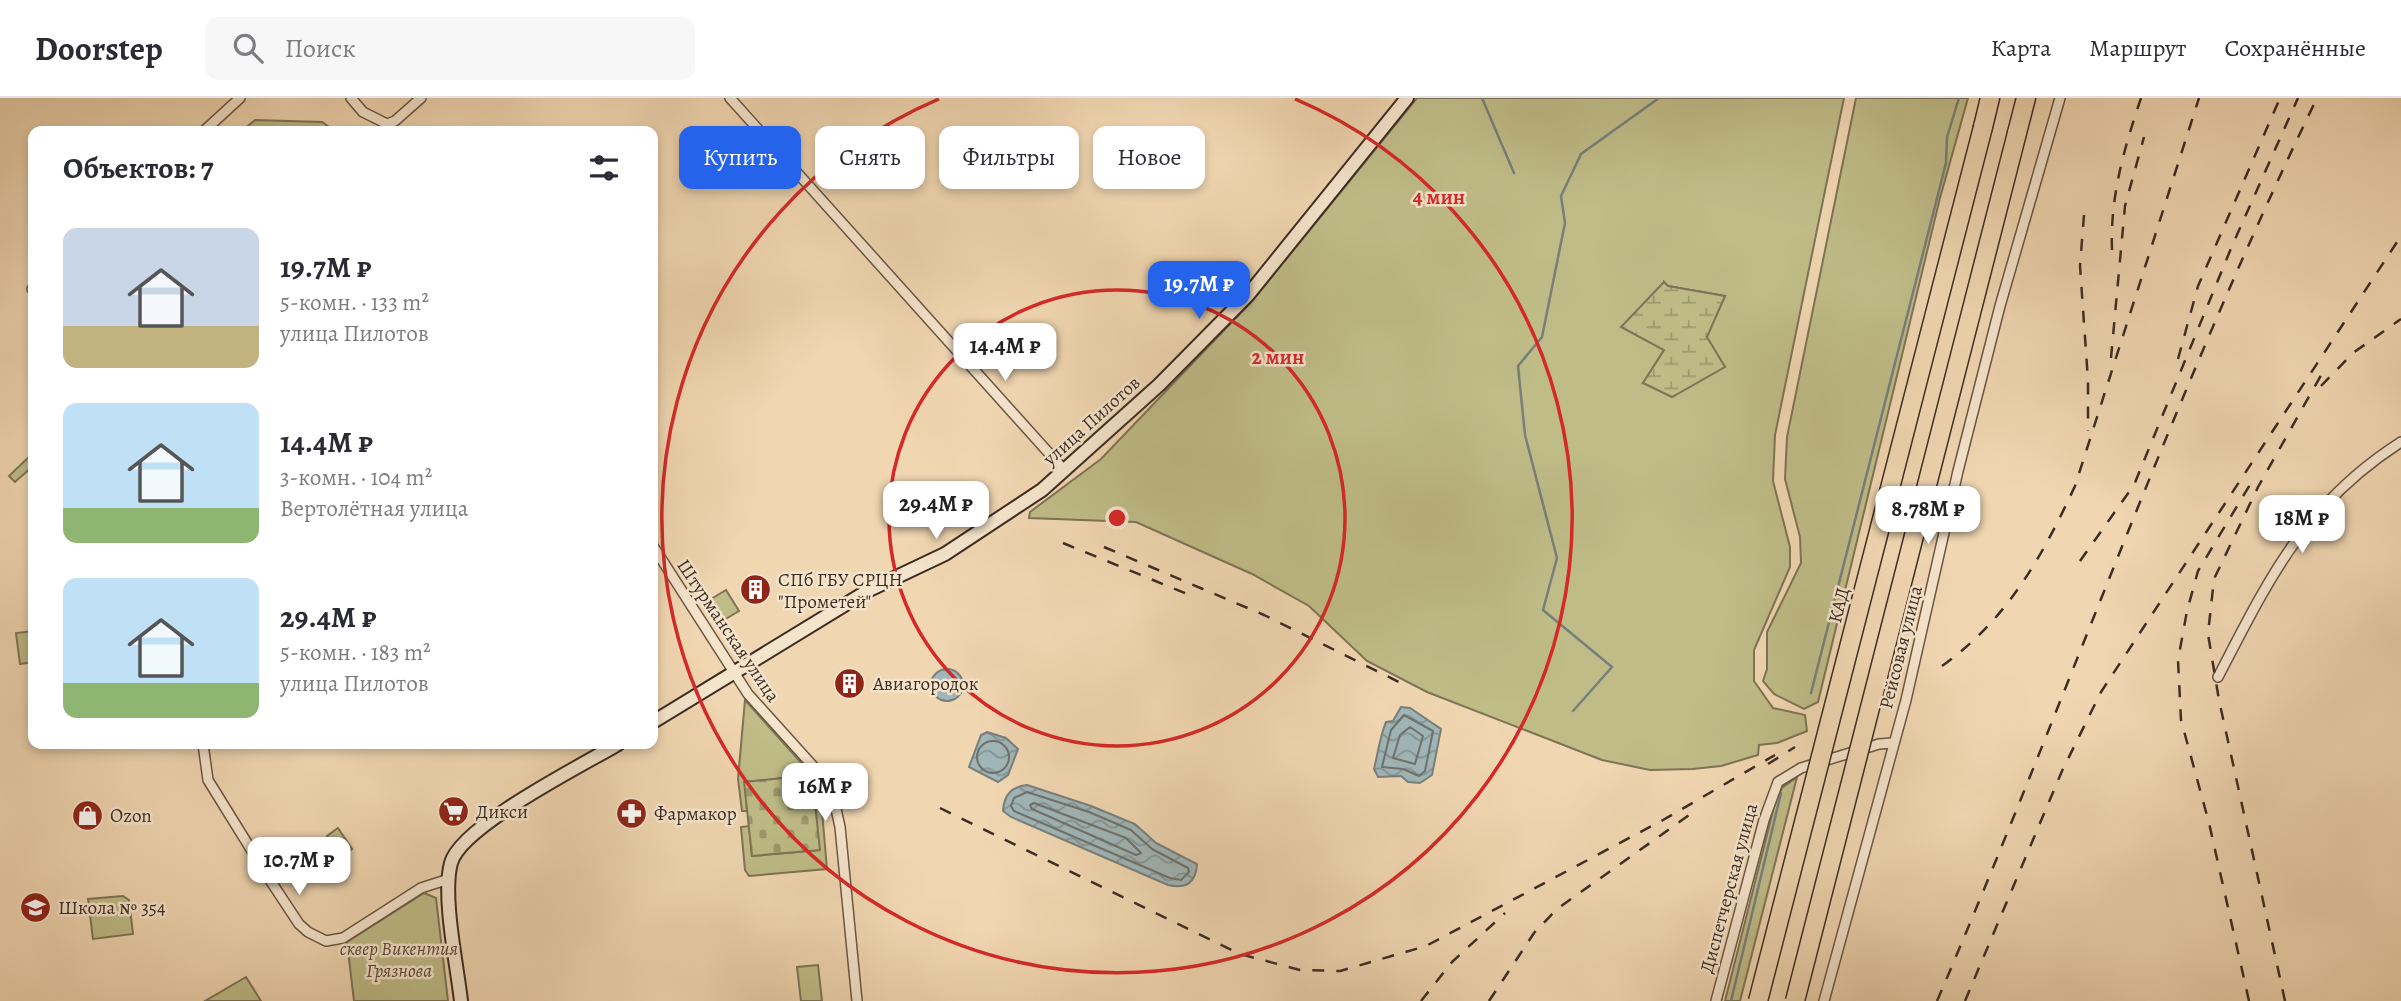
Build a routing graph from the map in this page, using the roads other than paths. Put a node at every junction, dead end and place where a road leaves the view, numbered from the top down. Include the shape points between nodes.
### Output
1 (240, 98) edge
2 (351, 98) edge
3 (421, 98) edge
4 (730, 98) edge
5 (1406, 98) edge
6 (1990, 98) edge
7 (2026, 98) edge
8 (2060, 98) edge
9 (209, 126) edge
10 (2401, 442) edge
11 (1065, 471) junction
12 (658, 554) edge
13 (733, 673) junction
14 (2218, 677) dead end
15 (658, 719) edge
16 (1893, 743) junction
17 (204, 749) edge
18 (610, 749) edge
19 (449, 879) junction
20 (461, 1001) edge
21 (857, 1001) edge
22 (1716, 1001) edge
23 (1758, 1001) edge
24 (1795, 1001) edge
25 (1824, 1001) edge

1 - 9 street
2 - 3 street via 377,122 387,124
4 - 11 street
5 - 11 street, улица Пилотов via 1248,295
6 - 23 highway, КАД, bridge
7 - 24 highway, bridge
8 - 16 street, Рейсовая улица via 1997,319
10 - 14 street via 2348,479 2290,547
11 - 13 street, улица Пилотов via 980,534 870,590
12 - 13 street, Штурманская улица
13 - 15 street, улица Пилотов
13 - 21 street, Штурманская улица via 761,712 824,775 835,796
16 - 22 street, Диспетчерская улица via 1801,768 1778,782 1763,820
16 - 25 street, Рейсовая улица
17 - 19 street via 208,780 284,902 308,932 326,941 343,938 421,888
18 - 19 street via 471,834 454,854
19 - 20 street

